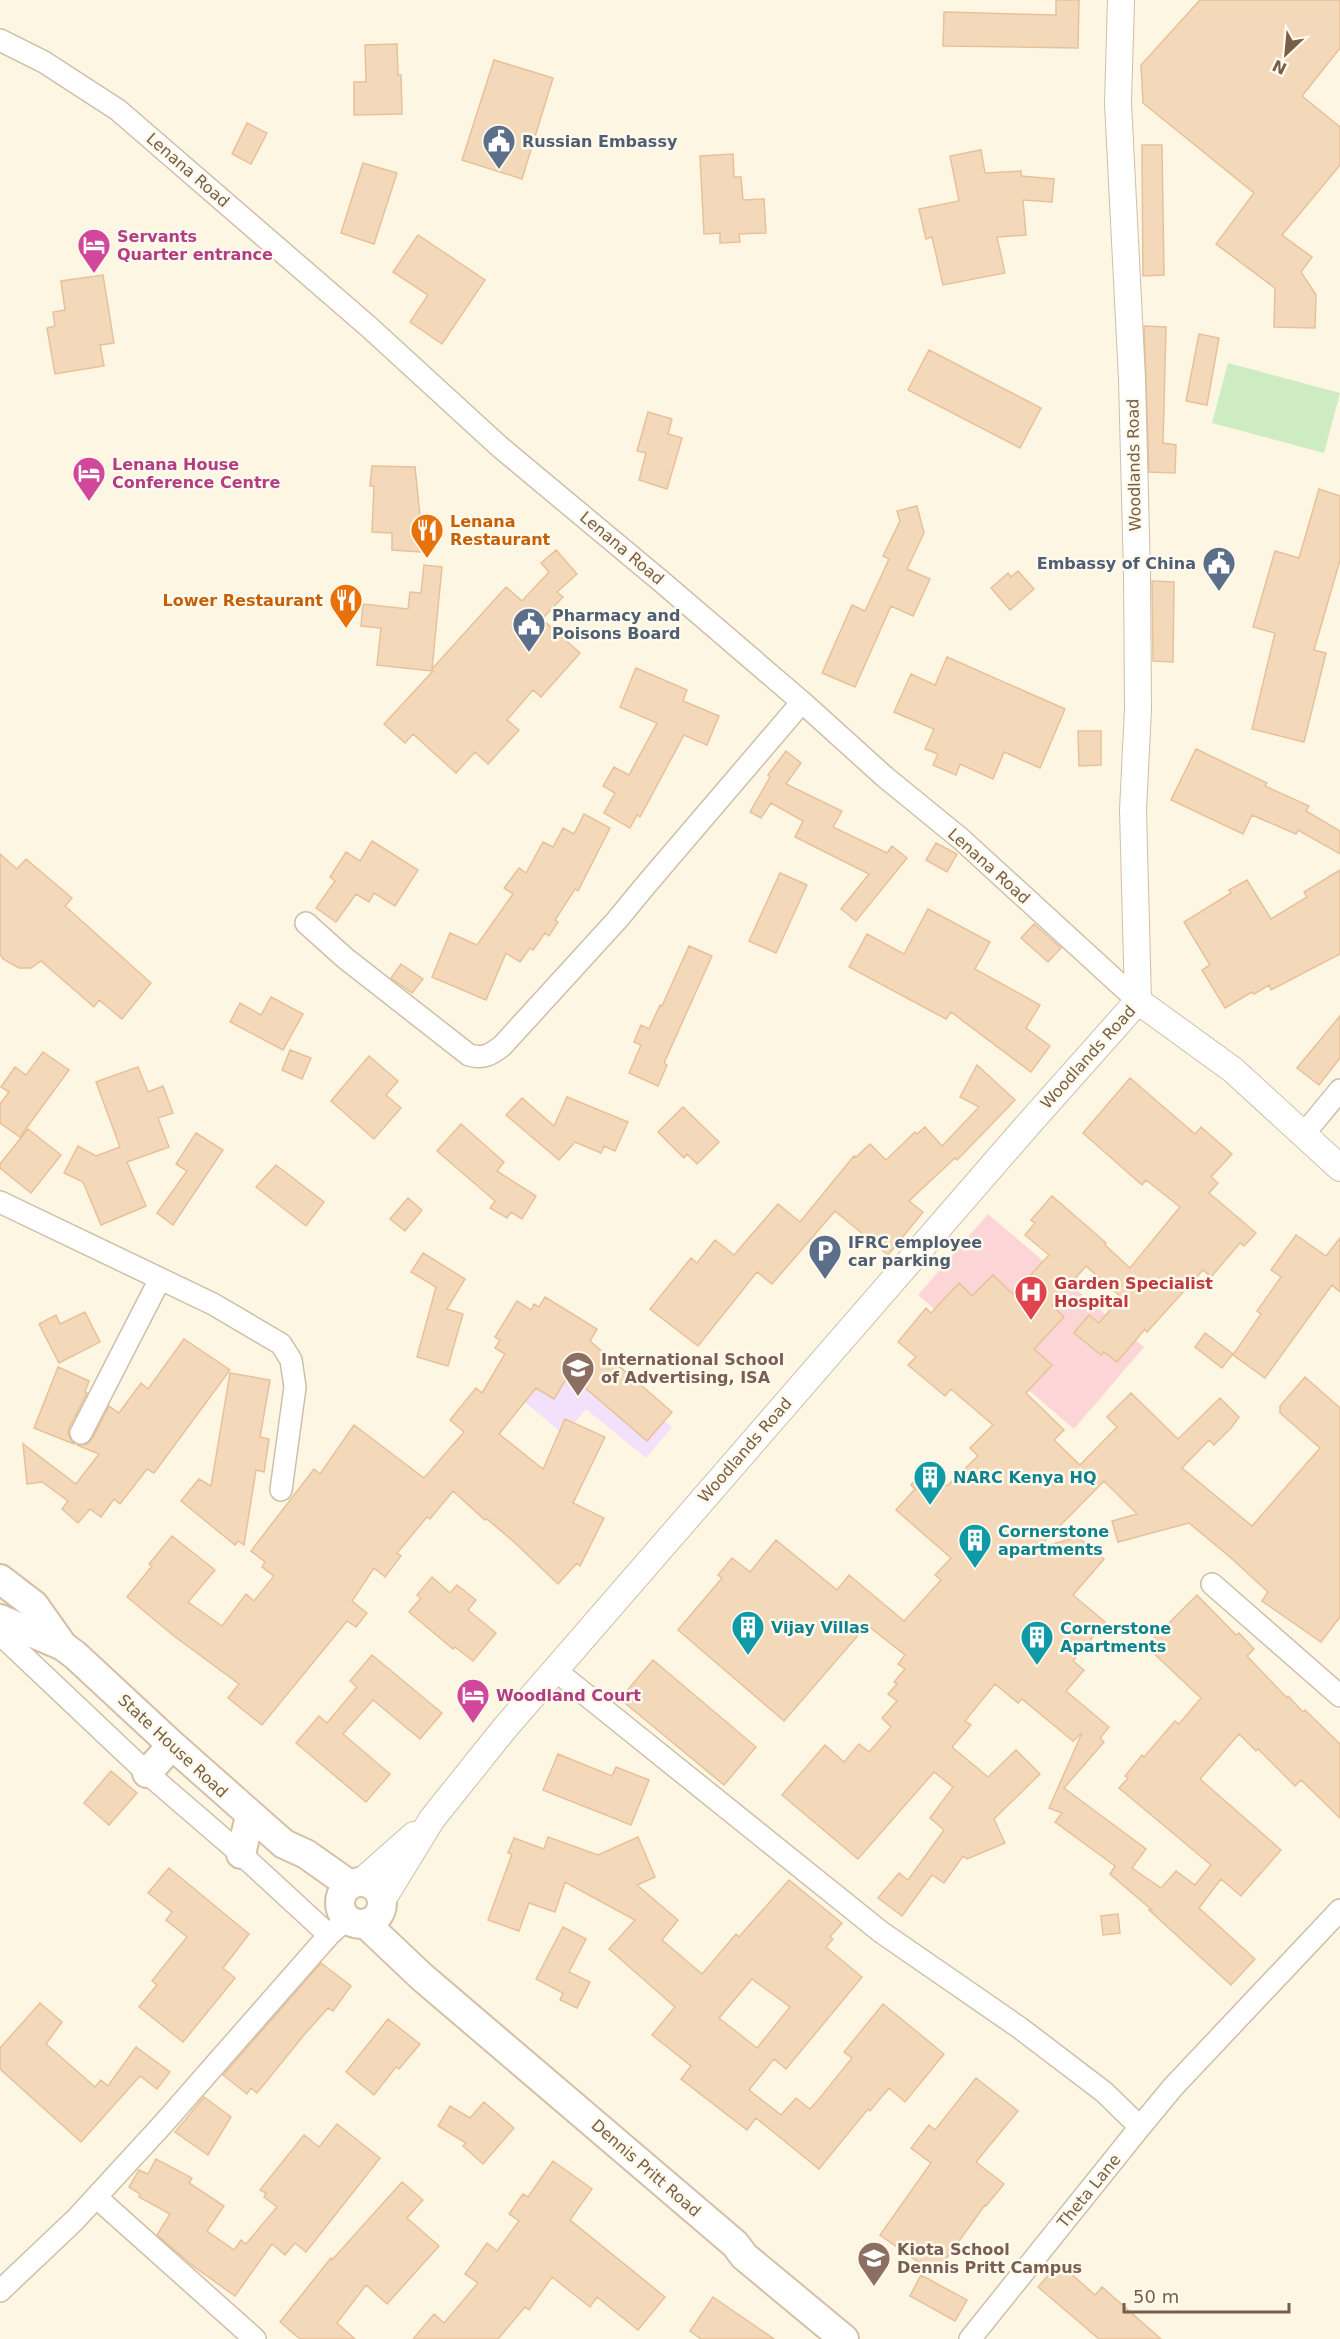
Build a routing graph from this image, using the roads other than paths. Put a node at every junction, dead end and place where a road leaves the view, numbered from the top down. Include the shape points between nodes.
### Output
1 (1121, 0) edge
2 (0, 40) edge
3 (802, 702) junction
4 (306, 924) dead end
5 (1138, 1001) junction
6 (1340, 1090) edge
7 (1303, 1135) junction
8 (1340, 1168) edge
9 (0, 1202) edge
10 (160, 1279) junction
11 (81, 1433) dead end
12 (281, 1490) dead end
13 (0, 1581) edge
14 (1212, 1584) dead end
15 (0, 1598) edge
16 (0, 1619) edge
17 (0, 1634) edge
18 (63, 1646) junction
19 (555, 1670) junction
20 (1340, 1696) edge
21 (171, 1745) junction
22 (147, 1773) junction
23 (250, 1816) junction
24 (241, 1854) junction
25 (357, 1907) junction
26 (1340, 1910) edge
27 (1140, 2127) junction
28 (96, 2198) junction
29 (0, 2291) edge
30 (255, 2339) edge
31 (844, 2339) edge
32 (970, 2339) edge

1 - 5 street, Woodlands Road via 1118,104 1137,574 1138,709 1132,810
2 - 3 street, Lenana Road via 44,62 118,110 369,327 500,447
3 - 4 street via 618,920 491,1055 469,1055
3 - 5 street, Lenana Road via 961,839
5 - 7 street, Lenana Road via 1233,1070
5 - 19 street, Woodlands Road
6 - 7 street
7 - 8 street, Lenana Road
9 - 10 street
10 - 11 street
10 - 12 street via 281,1344 291,1360 295,1387
13 - 15 main road
13 - 18 main road, State House Road via 34,1605
14 - 20 street
16 - 18 main road, State House Road
17 - 22 street
18 - 21 main road, State House Road
19 - 25 street, Woodlands Road
19 - 27 street via 881,1932 1020,2028 1104,2092
21 - 22 main road
21 - 23 main road, State House Road
22 - 24 street
23 - 24 main road
23 - 25 main road, State House Road via 284,1844 298,1865
24 - 25 street
25 - 28 street
25 - 31 main road, Dennis Pritt Road via 422,1977
26 - 27 street, Theta Lane
27 - 32 street, Theta Lane
28 - 29 street
28 - 30 street

